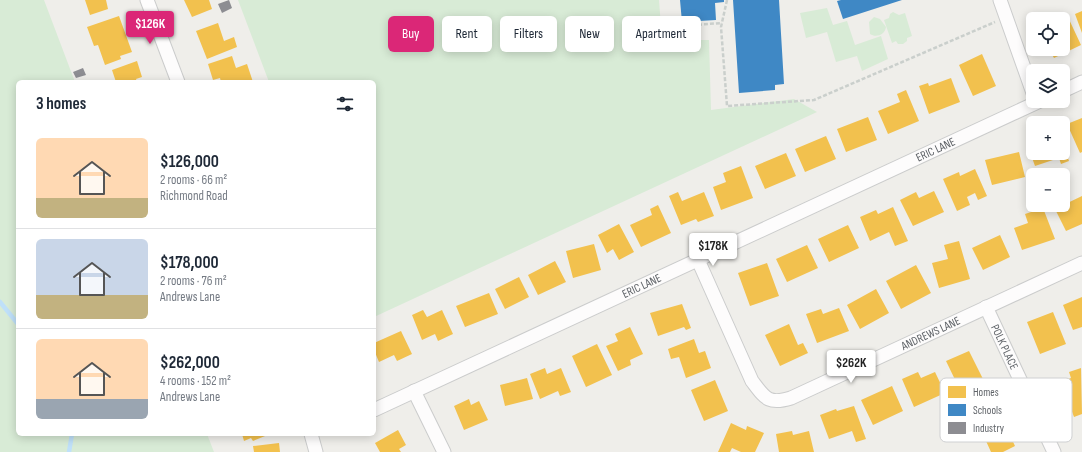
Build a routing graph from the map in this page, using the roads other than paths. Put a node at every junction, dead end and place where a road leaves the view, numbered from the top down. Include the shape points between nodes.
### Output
1 (146, 0) edge
2 (1000, 0) edge
3 (1026, 72) edge
4 (177, 80) edge
5 (1082, 82) edge
6 (1070, 87) edge
7 (1026, 104) edge
8 (698, 260) junction
9 (1082, 262) edge
10 (986, 307) junction
11 (1019, 378) edge
12 (414, 391) junction
13 (376, 409) edge
14 (1049, 442) edge
15 (444, 452) edge
16 (1054, 452) edge

1 - 4 street
2 - 3 street
5 - 6 street
7 - 8 street, ERIC LANE
8 - 10 street, ANDREWS LANE via 752,381 765,397 772,401 791,398
8 - 12 street, ERIC LANE
9 - 10 street, ANDREWS LANE
10 - 11 street, POLK PLACE
12 - 13 street, ERIC LANE
12 - 15 street
14 - 16 street, POLK PLACE

